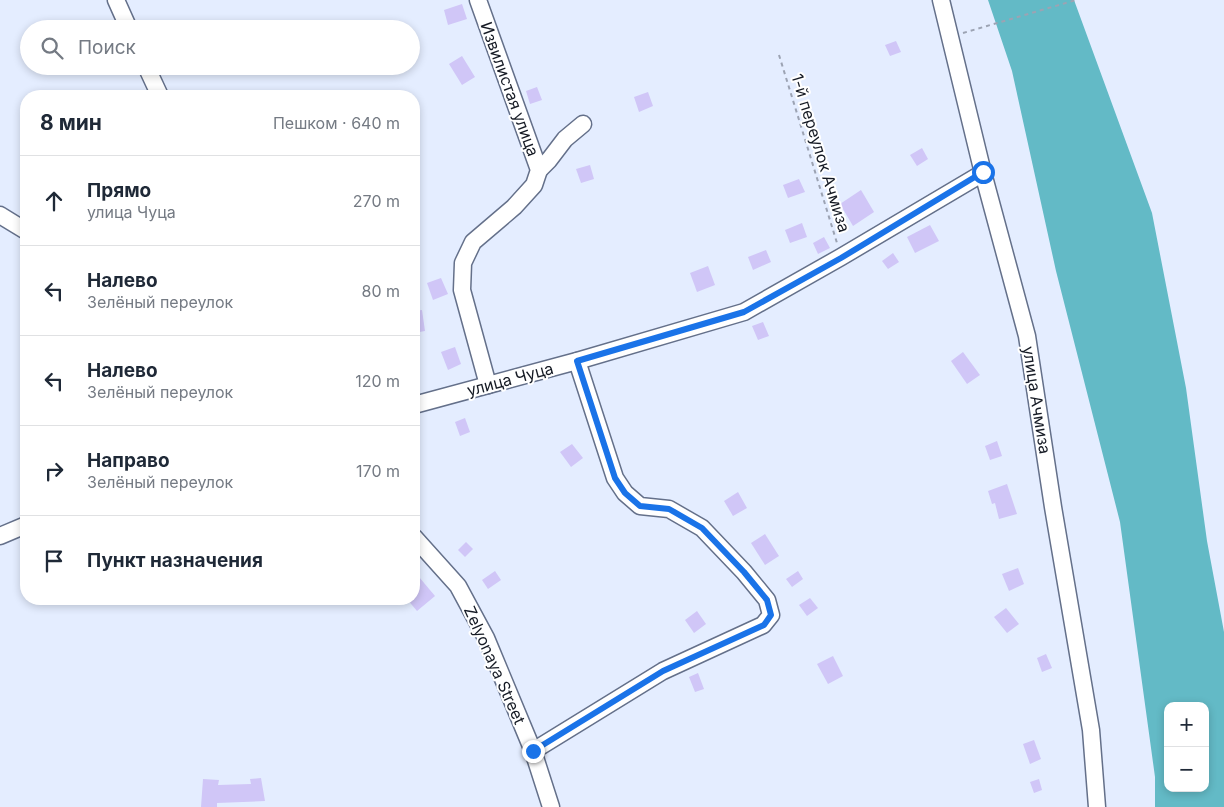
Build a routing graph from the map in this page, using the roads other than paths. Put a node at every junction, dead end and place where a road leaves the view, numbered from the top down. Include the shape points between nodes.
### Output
1 (116, 0) edge
2 (478, 0) edge
3 (941, 0) edge
4 (125, 20) edge
5 (150, 75) edge
6 (157, 90) edge
7 (583, 124) dead end
8 (539, 170) junction
9 (983, 172) junction
10 (0, 215) edge
11 (20, 227) edge
12 (577, 361) junction
13 (488, 385) junction
14 (420, 404) edge
15 (20, 528) edge
16 (0, 536) edge
17 (420, 544) edge
18 (533, 751) junction
19 (551, 807) edge
20 (1097, 807) edge

1 - 4 street
2 - 8 street, Извилистая улица
3 - 9 street, улица Ачмиза
5 - 6 street
7 - 8 street via 565,139
8 - 13 street, Извилистая улица via 534,185 473,242 463,263 462,290
9 - 12 street, улица Чуца via 744,312
9 - 20 street, улица Ачмиза via 1027,336 1091,730
10 - 11 street
12 - 13 street, улица Чуца
12 - 18 street via 615,478 625,493 640,506 669,509 702,528 767,600 771,615 764,625 663,671
13 - 14 street, улица Чуца
15 - 16 street
17 - 18 street, Zelyonaya Street via 458,586 486,638
18 - 19 street, Zelyonaya Street

